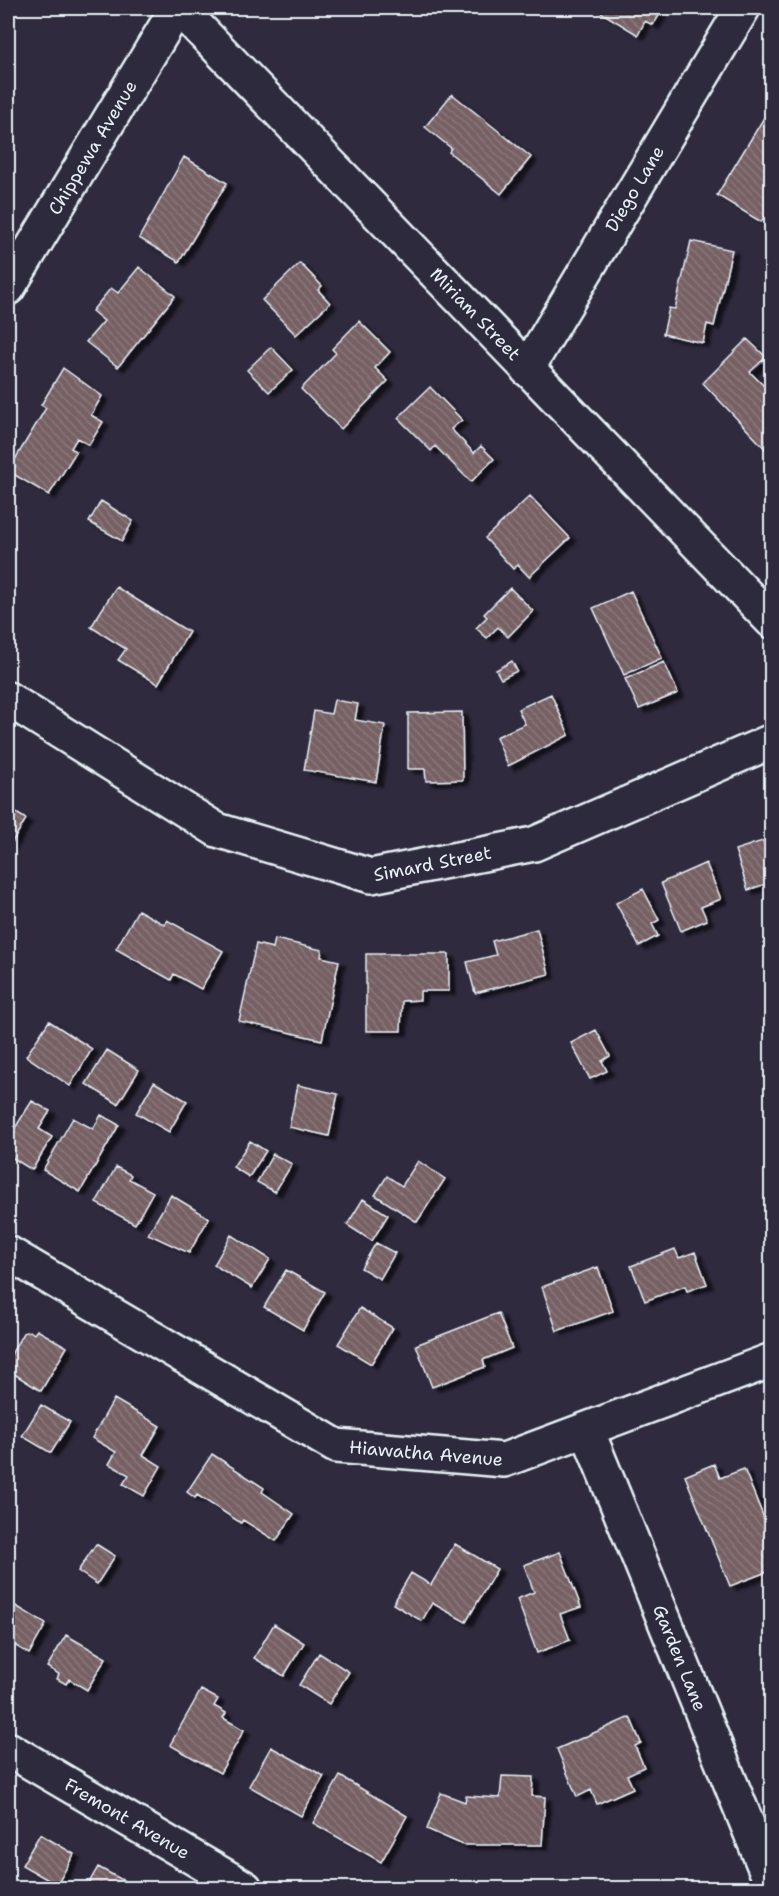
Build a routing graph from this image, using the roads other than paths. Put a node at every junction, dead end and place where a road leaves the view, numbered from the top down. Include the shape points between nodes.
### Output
1 (178, 8) edge
2 (743, 8) edge
3 (8, 288) edge
4 (527, 369) junction
5 (771, 621) edge
6 (8, 699) edge
7 (771, 741) edge
8 (8, 1253) edge
9 (771, 1360) edge
10 (587, 1430) junction
11 (8, 1749) edge
12 (771, 1885) edge
13 (245, 1888) edge
14 (763, 1888) edge

1 - 3 street, Chippewa Avenue
1 - 4 street, Miriam Street
2 - 4 street, Diego Lane
4 - 5 street, Miriam Street
6 - 7 street, Simard Street via 217,830 371,876 534,844
8 - 10 street, Hiawatha Avenue via 336,1446 504,1460
9 - 10 street, Hiawatha Avenue
10 - 12 street, Garden Lane
11 - 13 street, Fremont Avenue
12 - 14 street

